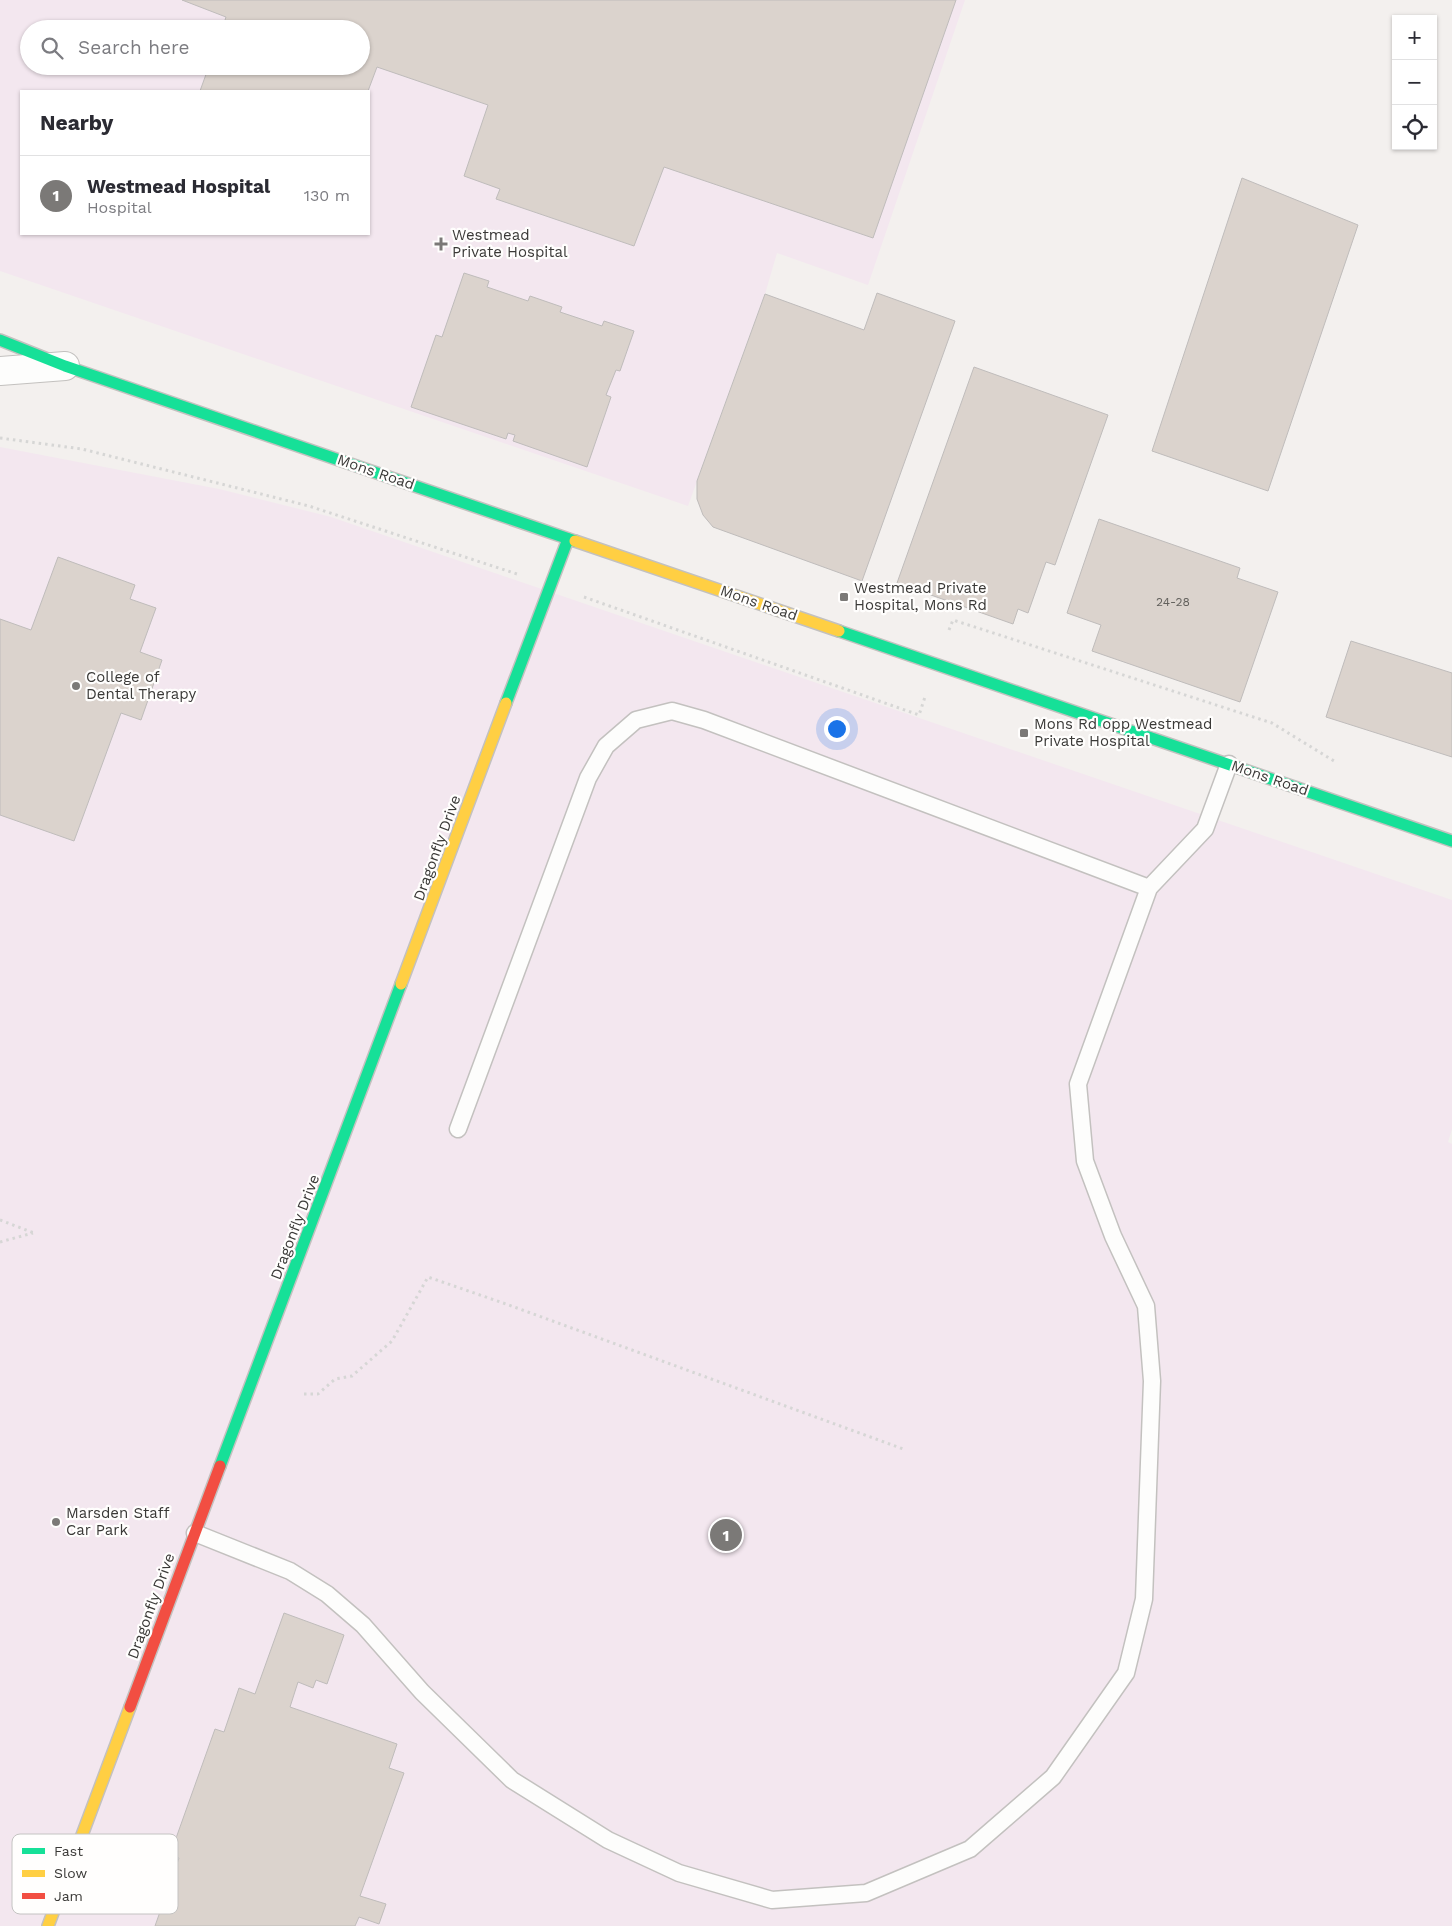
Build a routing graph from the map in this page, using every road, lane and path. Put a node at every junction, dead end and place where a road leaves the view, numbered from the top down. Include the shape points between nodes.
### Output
1 (0, 340) edge
2 (65, 366) junction
3 (0, 371) edge
4 (0, 438) edge
5 (568, 538) junction
6 (492, 566) dead end
7 (600, 602) dead end
8 (953, 620) dead end
9 (919, 715) dead end
10 (1229, 764) junction
11 (1340, 764) dead end
12 (1452, 841) edge
13 (1149, 888) junction
14 (458, 1129) dead end
15 (0, 1220) edge
16 (0, 1242) edge
17 (304, 1394) dead end
18 (906, 1450) dead end
19 (195, 1533) junction
20 (82, 1834) edge
21 (52, 1914) edge
22 (48, 1926) edge

1 - 2 street, Mons Road
2 - 3 street, Mons Road
2 - 5 street, Mons Road
4 - 6 path via 82,449 309,506
5 - 10 street, Mons Road
5 - 19 street, Dragonfly Drive
7 - 9 path
8 - 11 path via 1272,723
10 - 12 street, Mons Road
10 - 13 lane via 1205,829
13 - 14 lane via 704,720 672,711 636,720 606,746 588,778
13 - 19 lane via 1078,1084 1085,1160 1113,1236 1146,1306 1152,1381 1144,1599 1126,1673 1054,1777 970,1849 866,1893 772,1900 679,1873 608,1840 512,1780 422,1692 363,1625 327,1594 290,1571
15 - 16 path via 34,1233
17 - 18 path via 318,1394 335,1379 352,1376 392,1341 428,1277
19 - 20 street, Dragonfly Drive
21 - 22 street, Dragonfly Drive

